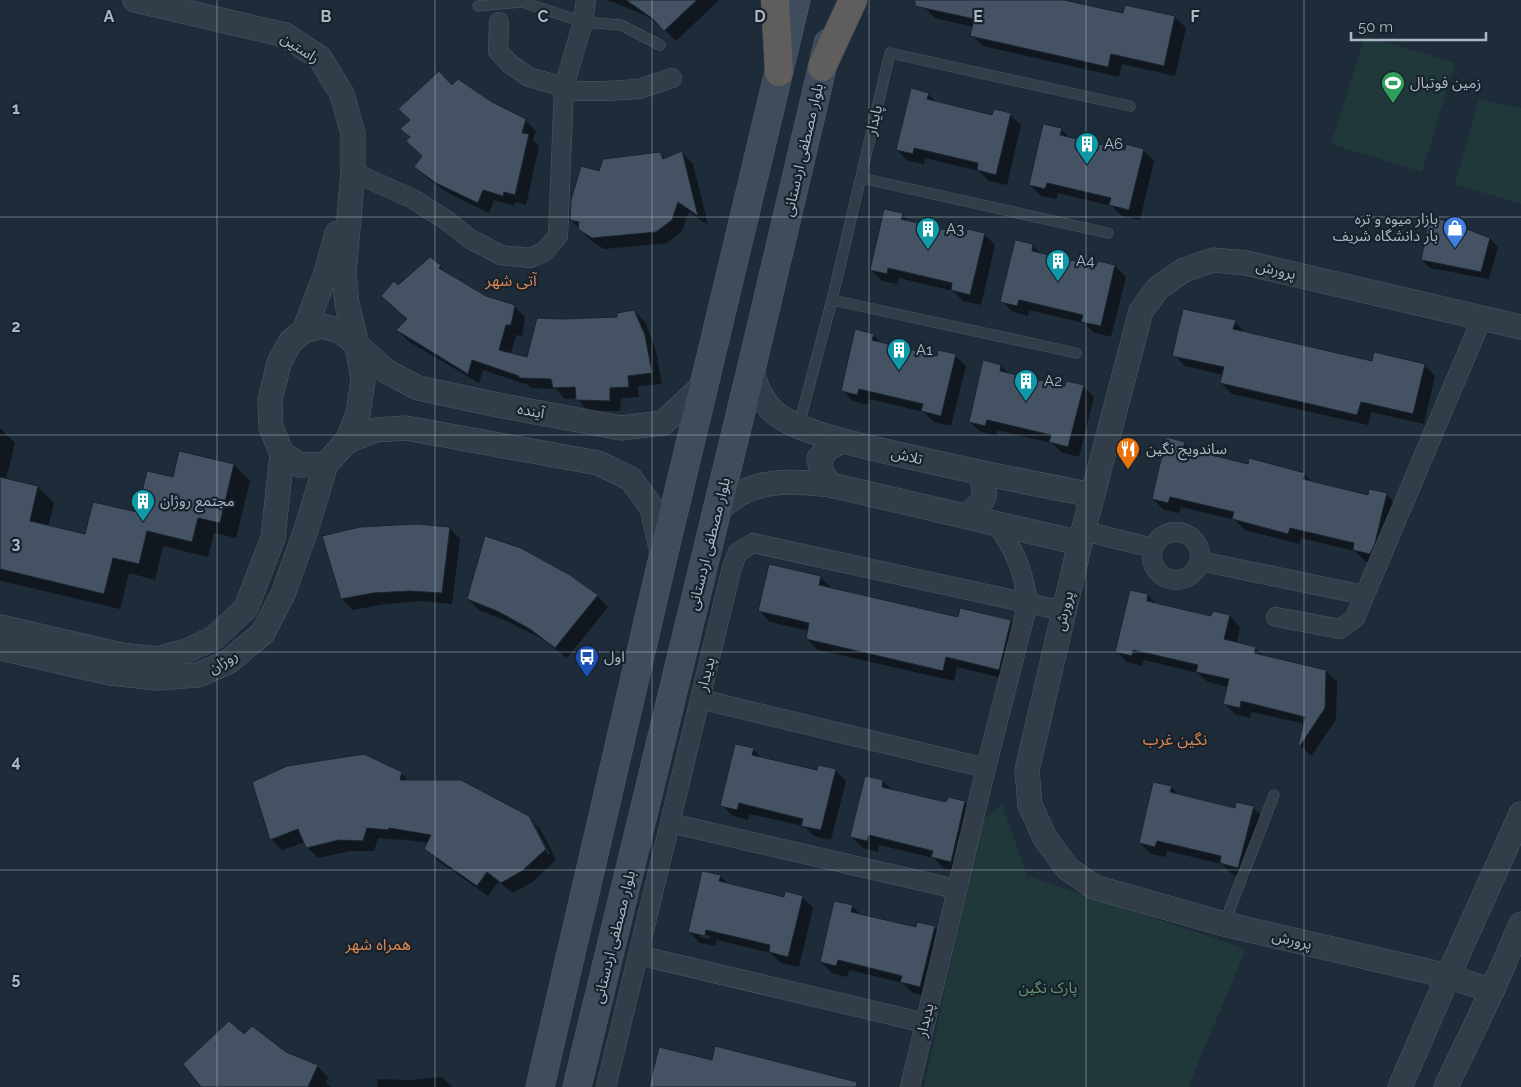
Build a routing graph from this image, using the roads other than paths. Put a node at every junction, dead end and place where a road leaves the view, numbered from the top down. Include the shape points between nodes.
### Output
1 (135, 0) edge
2 (586, 0) edge
3 (775, 0) edge
4 (796, 0) edge
5 (840, 0) edge
6 (853, 0) edge
7 (478, 6) dead end
8 (499, 22) dead end
9 (583, 22) junction
10 (660, 45) dead end
11 (822, 67) junction
12 (779, 72) junction
13 (672, 78) dead end
14 (564, 87) junction
15 (1130, 106) dead end
16 (354, 172) junction
17 (861, 178) junction
18 (1108, 233) dead end
19 (832, 300) junction
20 (1482, 318) junction
21 (1521, 327) edge
22 (304, 331) junction
23 (357, 345) junction
24 (1076, 353) dead end
25 (751, 370) junction
26 (705, 384) junction
27 (799, 426) junction
28 (347, 441) junction
29 (843, 441) junction
30 (282, 454) junction
31 (326, 464) junction
32 (978, 473) junction
33 (831, 486) junction
34 (1093, 495) junction
35 (717, 510) junction
36 (964, 516) junction
37 (995, 523) junction
38 (1082, 537) junction
39 (1153, 548) junction
40 (663, 557) junction
41 (1200, 561) junction
42 (1364, 595) junction
43 (1028, 603) junction
44 (1064, 611) junction
45 (1276, 617) dead end
46 (0, 627) edge
47 (14, 644) edge
48 (700, 699) junction
49 (986, 768) junction
50 (1274, 795) dead end
51 (1521, 814) edge
52 (670, 822) junction
53 (956, 889) junction
54 (1224, 924) junction
55 (1521, 924) edge
56 (638, 955) junction
57 (1448, 976) junction
58 (1492, 990) junction
59 (925, 1023) junction
60 (543, 1084) edge
61 (577, 1086) edge
62 (606, 1087) edge
63 (910, 1087) edge
64 (1400, 1087) edge
65 (1446, 1087) edge

1 - 16 street, راستین via 285,35 320,58 342,94 353,134
2 - 9 street
3 - 12 highway
4 - 12 main road
5 - 11 main road, بلوار مصطفی اردستانی
6 - 11 highway
7 - 9 lane via 522,2
8 - 14 street via 498,51 510,64 529,77
9 - 10 lane via 621,25
9 - 14 street
11 - 25 main road, بلوار مصطفی اردستانی
12 - 26 main road
13 - 14 street via 639,89 577,91
14 - 16 street via 558,236 544,252 530,258 501,254 470,239 413,199
15 - 17 lane, پایدار via 890,53
16 - 22 street via 326,273
16 - 23 street via 344,273 347,304
17 - 18 lane
17 - 19 lane, پایدار
19 - 24 lane
19 - 27 lane, پایدار
20 - 21 street, پرورش
20 - 34 street, پرورش via 1246,263 1213,260 1184,270 1158,288 1141,311
20 - 42 street
22 - 23 street via 323,326 342,332
22 - 30 street via 290,341 279,362 270,400 271,427
23 - 26 street, آینده via 386,371 418,388 621,428 663,423
23 - 28 street via 363,380 358,414
25 - 27 street, تلاش via 760,398 775,413
25 - 35 main road, بلوار مصطفی اردستانی
26 - 40 main road
27 - 29 street, تلاش
28 - 31 street
28 - 40 street via 376,430 406,428 598,463 631,479 652,508
29 - 32 street, تلاش
29 - 33 street via 828,448 820,459 822,473
30 - 31 street via 300,465
30 - 47 street, روژان via 274,538 246,608 214,638 186,651 156,659
31 - 47 street, روژان via 283,594 263,633 228,662 198,676 156,678 110,673
32 - 34 street, تلاش
32 - 36 street via 985,485 984,498 976,509
33 - 35 street via 790,481 764,484 740,494
33 - 36 street
34 - 38 street, پرورش
35 - 61 main road, بلوار مصطفی اردستانی
36 - 37 street
37 - 38 street
37 - 43 street, پدیدار via 1019,564
38 - 39 street
38 - 44 street, پرورش
39 - 41 street via 1166,534 1181,533 1194,540
39 - 41 street via 1151,559 1154,566 1171,580 1186,578
40 - 60 main road
41 - 42 street
42 - 45 street via 1355,618 1340,629
43 - 44 street
43 - 48 street, پدیدار via 753,543 738,552 732,567
43 - 49 street, پدیدار
44 - 54 street, پرورش via 1027,770 1030,805 1045,838 1068,869 1094,887
46 - 47 street, روژان
48 - 49 street
48 - 52 street, پدیدار
49 - 53 street, پدیدار
50 - 54 lane
51 - 57 street
52 - 53 street
52 - 56 street, پدیدار
53 - 59 street, پدیدار
54 - 57 street, پرورش
55 - 58 street
56 - 59 street
56 - 62 street, پدیدار
57 - 58 street, پرورش
57 - 64 street
58 - 65 street
59 - 63 street, پدیدار

